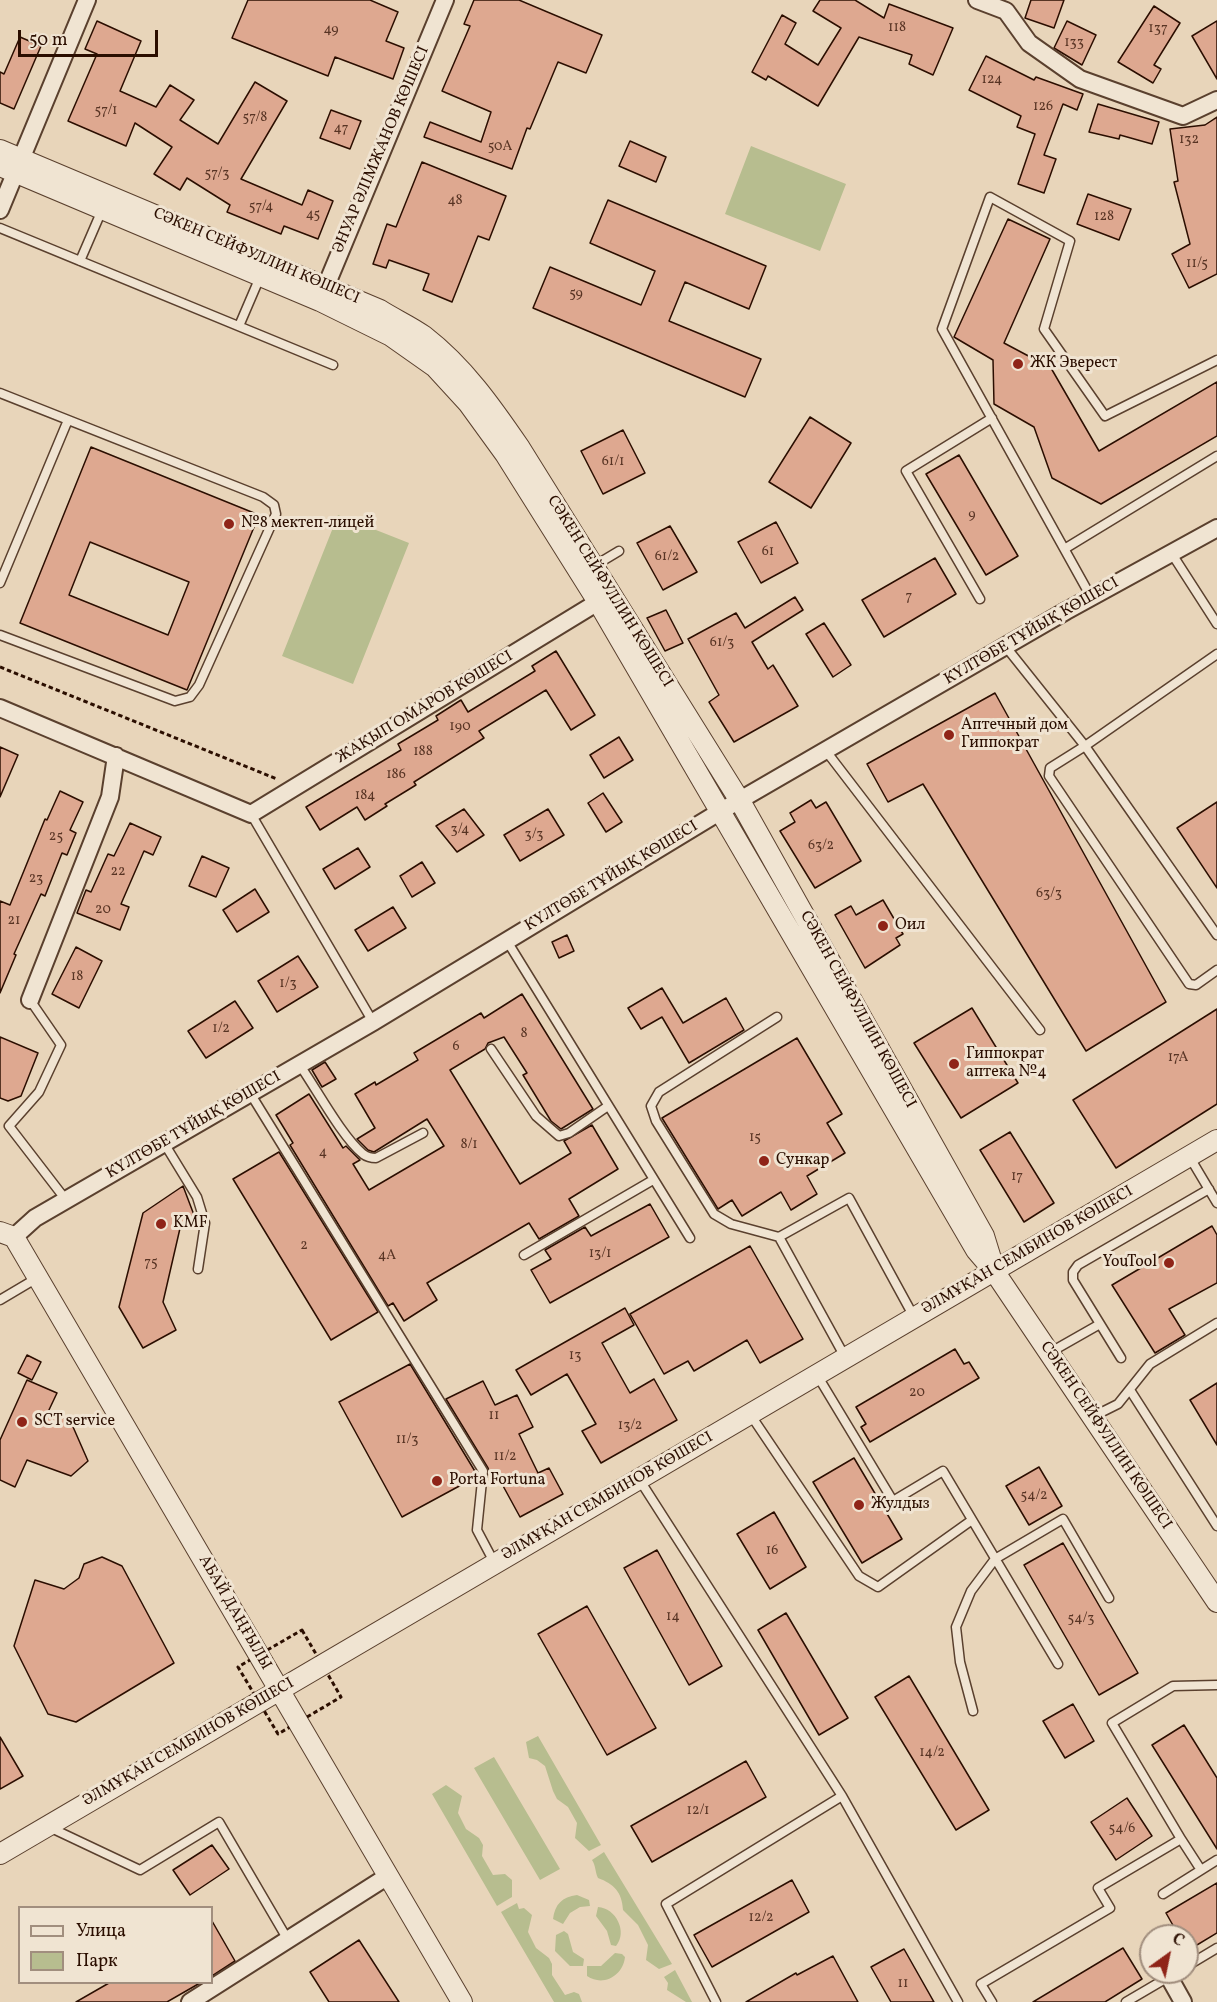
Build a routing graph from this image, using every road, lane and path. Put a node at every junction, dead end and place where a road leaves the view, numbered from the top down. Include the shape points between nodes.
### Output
1 (87, 0) edge
2 (445, 0) edge
3 (977, 0) edge
4 (1217, 99) edge
5 (0, 150) edge
6 (12, 166) edge
7 (0, 210) edge
8 (102, 210) junction
9 (0, 228) edge
10 (80, 261) junction
11 (260, 277) junction
12 (323, 293) junction
13 (239, 326) junction
14 (1217, 360) edge
15 (333, 365) dead end
16 (0, 393) edge
17 (992, 418) junction
18 (68, 420) junction
19 (1217, 456) edge
20 (1217, 528) edge
21 (1066, 548) junction
22 (619, 551) dead end
23 (1172, 554) junction
24 (593, 567) junction
25 (0, 583) edge
26 (1091, 597) junction
27 (980, 598) dead end
28 (598, 602) junction
29 (1217, 624) edge
30 (0, 635) edge
31 (1006, 647) junction
32 (1217, 654) edge
33 (0, 667) edge
34 (0, 708) edge
35 (1085, 746) junction
36 (826, 751) junction
37 (116, 756) junction
38 (296, 787) junction
39 (740, 801) junction
40 (722, 811) junction
41 (251, 814) junction
42 (1217, 935) edge
43 (507, 941) junction
44 (1217, 970) edge
45 (30, 1000) joint
46 (777, 1017) dead end
47 (373, 1022) junction
48 (1040, 1030) dead end
49 (491, 1048) dead end
50 (300, 1064) junction
51 (250, 1093) junction
52 (608, 1106) junction
53 (4, 1124) edge
54 (423, 1133) dead end
55 (1217, 1140) edge
56 (164, 1143) junction
57 (1189, 1156) junction
58 (653, 1180) junction
59 (1209, 1189) junction
60 (66, 1200) junction
61 (1217, 1203) edge
62 (7, 1235) edge
63 (778, 1237) junction
64 (690, 1238) dead end
65 (524, 1255) dead end
66 (198, 1269) dead end
67 (994, 1271) junction
68 (37, 1278) junction
69 (0, 1300) edge
70 (915, 1317) junction
71 (1217, 1323) edge
72 (1100, 1324) junction
73 (1049, 1353) junction
74 (845, 1358) junction
75 (1121, 1358) dead end
76 (817, 1374) junction
77 (1130, 1390) junction
78 (750, 1414) junction
79 (1092, 1418) junction
80 (639, 1479) junction
81 (972, 1520) junction
82 (1217, 1526) edge
83 (995, 1559) junction
84 (495, 1564) junction
85 (1109, 1598) dead end
86 (1217, 1602) edge
87 (1058, 1664) dead end
88 (1217, 1685) edge
89 (279, 1690) junction
90 (973, 1711) dead end
91 (842, 1796) junction
92 (47, 1826) junction
93 (1181, 1839) junction
94 (0, 1854) edge
95 (1217, 1860) edge
96 (1201, 1870) junction
97 (388, 1876) junction
98 (1163, 1894) dead end
99 (288, 1940) junction
100 (1217, 1948) edge
101 (1199, 1959) edge
102 (1157, 1984) edge
103 (1176, 1984) edge
104 (190, 2002) edge
105 (462, 2002) edge
106 (717, 2002) edge
107 (958, 2002) edge
108 (992, 2002) edge
109 (1126, 2002) edge
110 (1183, 2002) edge

1 - 6 street
2 - 12 street, ӘНУАР ӘЛІМЖАНОВ КӨШЕСІ
3 - 4 street via 1006,10 1029,43 1080,79 1183,116
5 - 6 street, СӘКЕН СЕЙФУЛЛИН КӨШЕСІ
6 - 7 street
6 - 8 street, СӘКЕН СЕЙФУЛЛИН КӨШЕСІ
6 - 12 street, СӘКЕН СЕЙФУЛЛИН КӨШЕСІ
8 - 10 lane
8 - 11 street, СӘКЕН СЕЙФУЛЛИН КӨШЕСІ
9 - 10 lane
10 - 13 lane
11 - 12 street, СӘКЕН СЕЙФУЛЛИН КӨШЕСІ
11 - 13 lane
12 - 24 street, СӘКЕН СЕЙФУЛЛИН КӨШЕСІ via 380,310 423,336 462,371 507,429
12 - 28 street, СӘКЕН СЕЙФУЛЛИН КӨШЕСІ via 435,367 468,403 506,454
13 - 15 lane
14 - 17 lane via 1105,416 1044,329 1070,241 990,197 942,329
16 - 18 lane
17 - 21 lane
17 - 27 lane via 906,471
18 - 25 lane
18 - 30 lane via 263,497 274,505 276,514 199,685 190,697 175,701
19 - 21 lane
20 - 23 street, КҮЛТӨБЕ ТҰЙЫҚ КӨШЕСІ
21 - 26 lane
22 - 24 lane
23 - 26 street, КҮЛТӨБЕ ТҰЙЫҚ КӨШЕСІ
23 - 29 lane
24 - 39 street, СӘКЕН СЕЙФУЛЛИН КӨШЕСІ
26 - 31 street, КҮЛТӨБЕ ТҰЙЫҚ КӨШЕСІ
28 - 38 street, ЖАҚЫП ОМАРОВ КӨШЕСІ
28 - 40 street, СӘКЕН СЕЙФУЛЛИН КӨШЕСІ
31 - 35 lane
31 - 36 street, КҮЛТӨБЕ ТҰЙЫҚ КӨШЕСІ
32 - 35 lane
33 - 38 path
34 - 37 street
35 - 42 lane
35 - 44 lane via 1050,768 1049,776 1189,984 1196,985
36 - 39 street, КҮЛТӨБЕ ТҰЙЫҚ КӨШЕСІ
36 - 48 lane
37 - 41 street
37 - 45 street via 110,797
38 - 41 street, ЖАҚЫП ОМАРОВ КӨШЕСІ
39 - 40 street, КҮЛТӨБЕ ТҰЙЫҚ КӨШЕСІ
39 - 67 street, СӘКЕН СЕЙФУЛЛИН КӨШЕСІ via 984,1236
40 - 43 street, КҮЛТӨБЕ ТҰЙЫҚ КӨШЕСІ
40 - 67 street, СӘКЕН СЕЙФУЛЛИН КӨШЕСІ via 976,1250
41 - 47 lane
43 - 47 street, КҮЛТӨБЕ ТҰЙЫҚ КӨШЕСІ
43 - 52 lane
45 - 53 lane via 61,1045 39,1092
46 - 63 lane via 659,1092 651,1106 656,1121 714,1214 731,1224
47 - 50 street, КҮЛТӨБЕ ТҰЙЫҚ КӨШЕСІ
49 - 52 lane via 536,1116 560,1136
50 - 51 street, КҮЛТӨБЕ ТҰЙЫҚ КӨШЕСІ
50 - 54 lane via 368,1158 376,1158
51 - 56 street, КҮЛТӨБЕ ТҰЙЫҚ КӨШЕСІ
51 - 84 lane via 483,1471 477,1530
52 - 58 lane
53 - 60 lane
55 - 57 street, ӘЛМҰҚАН СЕМБИНОВ КӨШЕСІ
56 - 60 street, КҮЛТӨБЕ ТҰЙЫҚ КӨШЕСІ
56 - 66 lane via 197,1197 205,1223
57 - 59 lane
57 - 67 street, ӘЛМҰҚАН СЕМБИНОВ КӨШЕСІ
58 - 64 lane
58 - 65 lane
59 - 61 lane
59 - 72 lane via 1075,1268 1073,1280
60 - 62 street, КҮЛТӨБЕ ТҰЙЫҚ КӨШЕСІ
62 - 68 street, АБАЙ ДАҢҒЫЛЫ
63 - 70 lane via 849,1198
63 - 74 lane
67 - 70 street, ӘЛМҰҚАН СЕМБИНОВ КӨШЕСІ
67 - 73 street, СӘКЕН СЕЙФУЛЛИН КӨШЕСІ
68 - 69 lane
68 - 89 street, АБАЙ ДАҢҒЫЛЫ
70 - 74 street, ӘЛМҰҚАН СЕМБИНОВ КӨШЕСІ
71 - 77 lane via 1150,1364
72 - 73 lane
72 - 75 lane
73 - 79 street, СӘКЕН СЕЙФУЛЛИН КӨШЕСІ
74 - 76 street, ӘЛМҰҚАН СЕМБИНОВ КӨШЕСІ
76 - 78 street, ӘЛМҰҚАН СЕМБИНОВ КӨШЕСІ
76 - 81 lane via 893,1501 943,1471
77 - 79 lane via 1118,1404
77 - 82 lane
78 - 80 street, ӘЛМҰҚАН СЕМБИНОВ КӨШЕСІ
78 - 81 lane via 860,1576 878,1587
79 - 86 street, СӘКЕН СЕЙФУЛЛИН КӨШЕСІ
80 - 84 street, ӘЛМҰҚАН СЕМБИНОВ КӨШЕСІ
80 - 91 lane
81 - 83 lane
83 - 85 lane via 1063,1520
83 - 87 lane
83 - 90 lane via 971,1592 956,1627 960,1662
84 - 89 street, ӘЛМҰҚАН СЕМБИНОВ КӨШЕСІ
88 - 93 lane via 1173,1686 1112,1723
89 - 92 street, ӘЛМҰҚАН СЕМБИНОВ КӨШЕСІ
89 - 97 street, АБАЙ ДАҢҒЫЛЫ
91 - 106 lane via 666,1904
91 - 107 lane
92 - 94 street, ӘЛМҰҚАН СЕМБИНОВ КӨШЕСІ
92 - 99 lane via 140,1870 219,1822
93 - 96 lane
93 - 108 lane via 1098,1888 1110,1908 981,1984
95 - 96 lane
96 - 98 lane
97 - 99 street
97 - 105 street, АБАЙ ДАҢҒЫЛЫ
99 - 104 street
100 - 101 lane
102 - 109 lane
103 - 110 street

